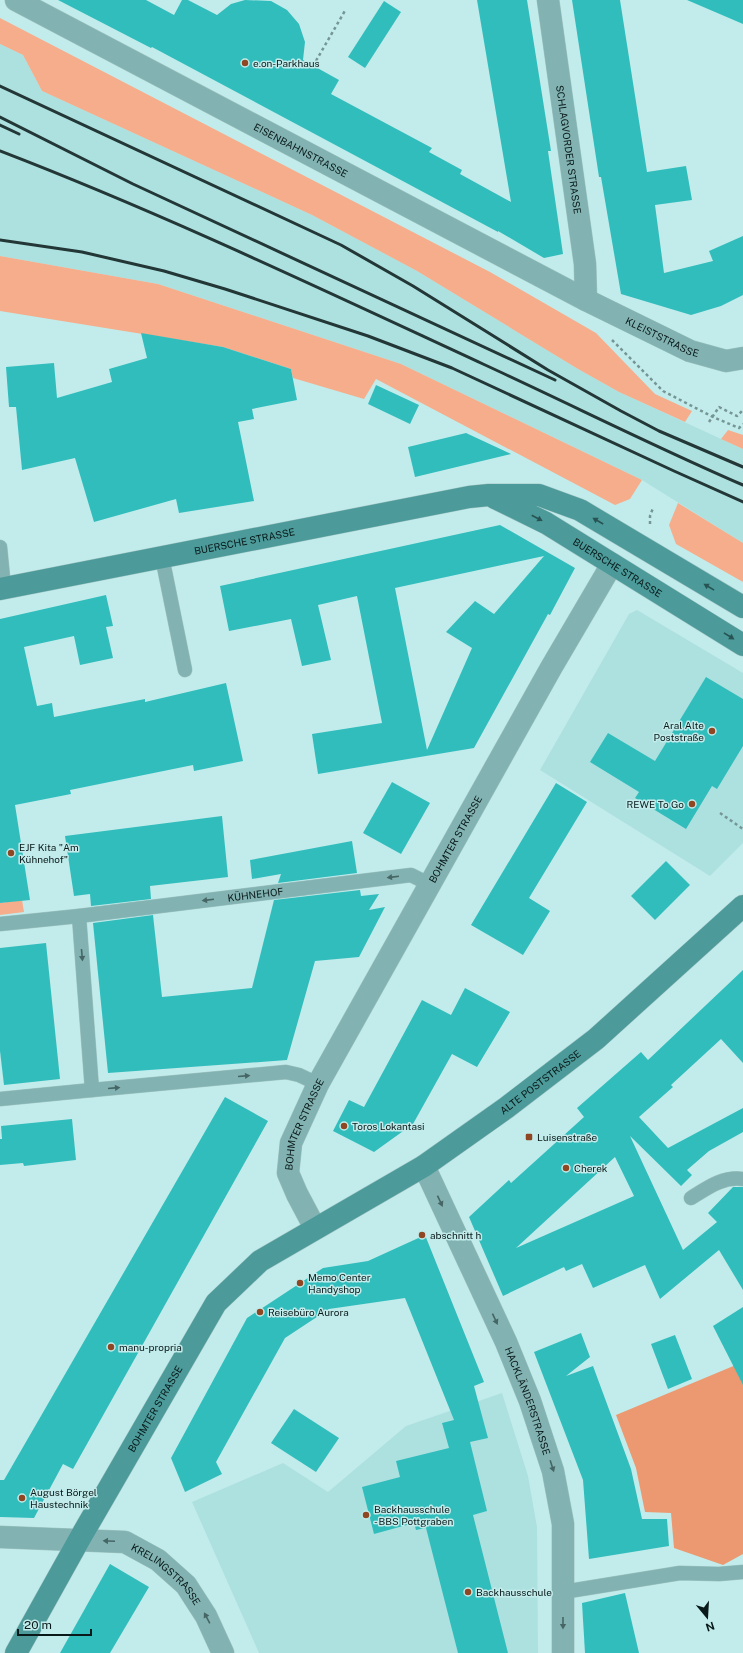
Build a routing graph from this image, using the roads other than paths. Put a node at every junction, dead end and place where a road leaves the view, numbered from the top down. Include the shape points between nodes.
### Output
1 (18, 0) edge
2 (548, 0) edge
3 (586, 300) junction
4 (743, 358) edge
5 (489, 495) junction
6 (0, 548) edge
7 (162, 557) junction
8 (612, 564) junction
9 (2, 589) edge
10 (743, 607) edge
11 (743, 645) edge
12 (185, 670) dead end
13 (429, 884) junction
14 (742, 911) edge
15 (79, 916) junction
16 (0, 924) edge
17 (318, 1084) junction
18 (92, 1090) junction
19 (0, 1099) edge
20 (424, 1166) junction
21 (743, 1179) edge
22 (691, 1198) dead end
23 (315, 1228) junction
24 (0, 1537) edge
25 (79, 1540) junction
26 (743, 1572) edge
27 (563, 1592) junction
28 (16, 1653) edge
29 (223, 1653) edge
30 (563, 1653) edge

1 - 3 street, EISENBAHNSTRASSE
2 - 3 street, SCHLAGVORDER STRASSE via 585,264
3 - 4 street, KLEISTSTRASSE via 690,351 726,361
5 - 7 main road, BUERSCHE STRASSE
5 -> 8 main road, BUERSCHE STRASSE via 546,522
10 -> 5 main road, BUERSCHE STRASSE via 580,510 539,495
6 - 9 lane
7 - 9 main road, BUERSCHE STRASSE
7 - 12 lane
8 -> 11 main road, BUERSCHE STRASSE
8 - 13 street, BOHMTER STRASSE
13 -> 15 lane, KÜHNEHOF via 411,875
13 - 17 street, BOHMTER STRASSE
14 - 20 main road, ALTE POSTSTRASSE via 596,1039 506,1108
15 - 16 lane, KÜHNEHOF
15 -> 18 lane
18 -> 17 lane via 286,1072
17 - 23 street, BOHMTER STRASSE via 291,1143 288,1173
18 - 19 lane
20 - 23 main road, ALTE POSTSTRASSE
20 -> 27 street, HACKLÄNDERSTRASSE via 506,1342 554,1471 563,1524
21 - 22 lane via 734,1177 717,1182
23 - 25 main road, BOHMTER STRASSE via 260,1261 216,1303
24 - 25 street, KRELINGSTRASSE
25 - 28 main road, BOHMTER STRASSE
29 -> 25 street, KRELINGSTRASSE via 206,1616 186,1586 158,1560 125,1542
26 - 27 lane via 680,1573
27 -> 30 street, HACKLÄNDERSTRASSE

